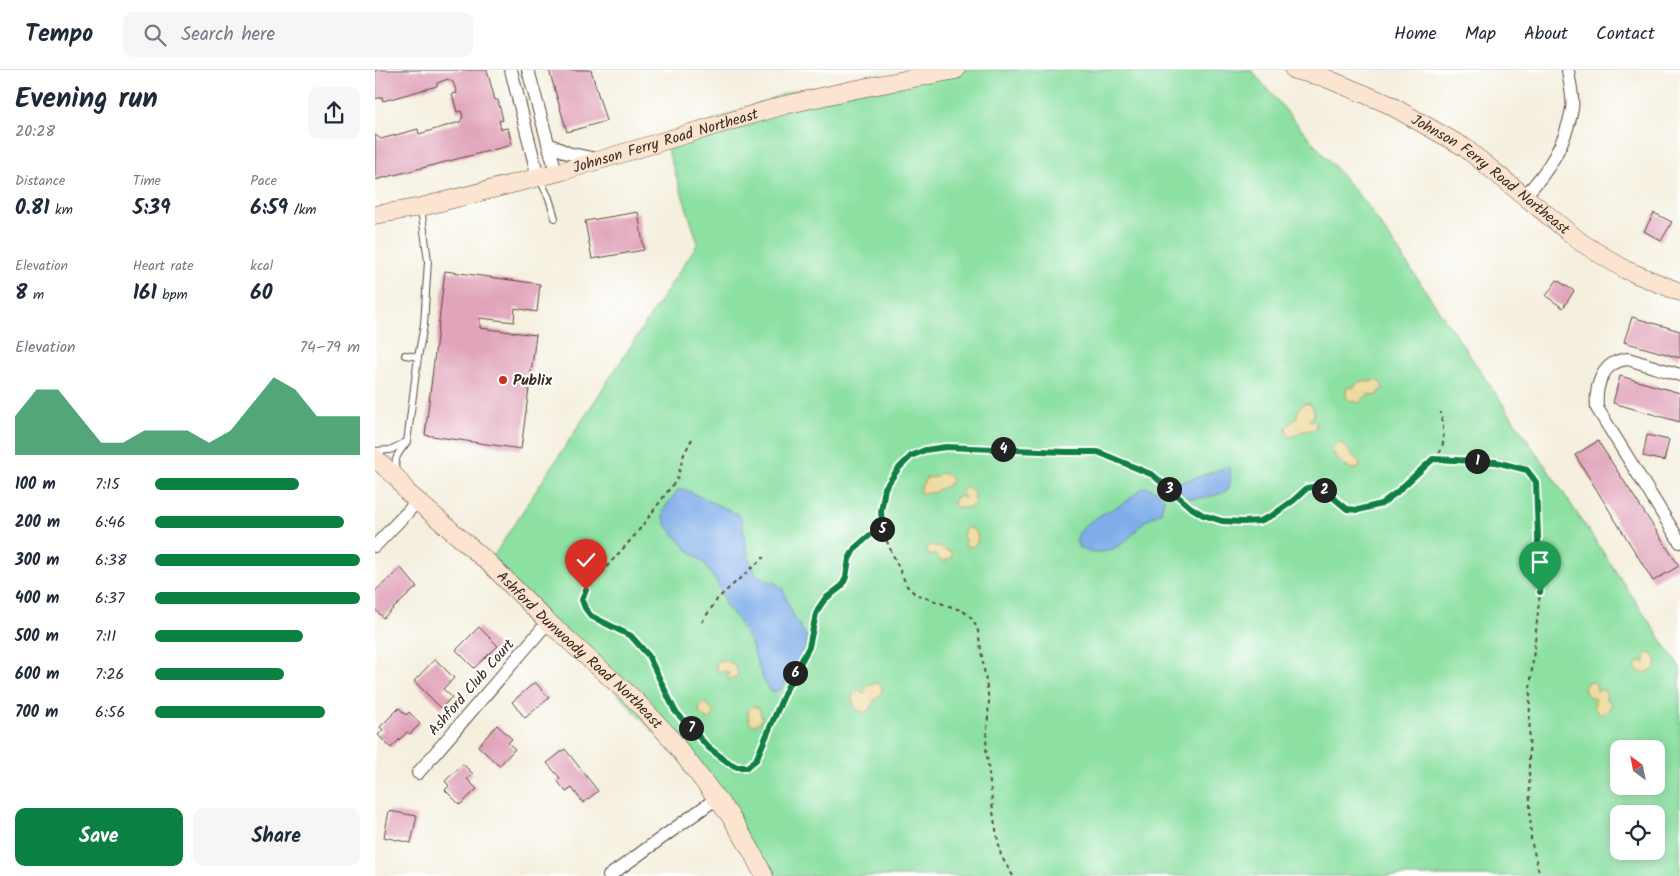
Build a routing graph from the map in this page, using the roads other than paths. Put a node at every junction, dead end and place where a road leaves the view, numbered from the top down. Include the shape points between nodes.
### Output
1 (511, 70) edge
2 (528, 70) edge
3 (956, 70) edge
4 (1294, 70) edge
5 (1568, 70) edge
6 (549, 144) junction
7 (601, 160) junction
8 (556, 172) junction
9 (538, 177) junction
10 (1524, 196) junction
11 (421, 208) junction
12 (375, 215) edge
13 (555, 218) dead end
14 (1680, 292) edge
15 (405, 355) dead end
16 (418, 357) junction
17 (1680, 375) edge
18 (407, 442) junction
19 (375, 451) edge
20 (375, 458) edge
21 (375, 474) edge
22 (407, 490) junction
23 (1680, 542) edge
24 (375, 546) edge
25 (549, 622) junction
26 (418, 773) dead end
27 (717, 798) junction
28 (609, 876) edge
29 (764, 876) edge

1 - 9 street
2 - 6 street
3 - 7 main road, Johnson Ferry Road Northeast via 785,105
4 - 10 main road, Johnson Ferry Road Northeast via 1323,77 1385,103 1464,147
5 - 10 street via 1572,107 1559,150
6 - 7 street via 568,153
6 - 8 street
7 - 8 main road, Johnson Ferry Road Northeast
8 - 9 main road, Johnson Ferry Road Northeast
9 - 11 main road, Johnson Ferry Road Northeast
9 - 13 lane
10 - 14 main road, Johnson Ferry Road Northeast via 1582,244 1626,270
11 - 12 main road, Johnson Ferry Road Northeast
11 - 16 lane via 428,261 424,325
15 - 16 lane
16 - 18 lane
17 - 23 street via 1619,359 1603,374 1595,394 1597,408
18 - 19 lane via 390,450
18 - 22 lane via 394,463
20 - 22 main road, Ashford Dunwoody Road Northeast
21 - 22 main road, Ashford Dunwoody Road Northeast via 389,487
22 - 24 street
22 - 25 main road, Ashford Dunwoody Road Northeast
25 - 26 street, Ashford Club Court
25 - 27 main road, Ashford Dunwoody Road Northeast via 648,713
27 - 28 street
27 - 29 main road, Ashford Dunwoody Road Northeast

